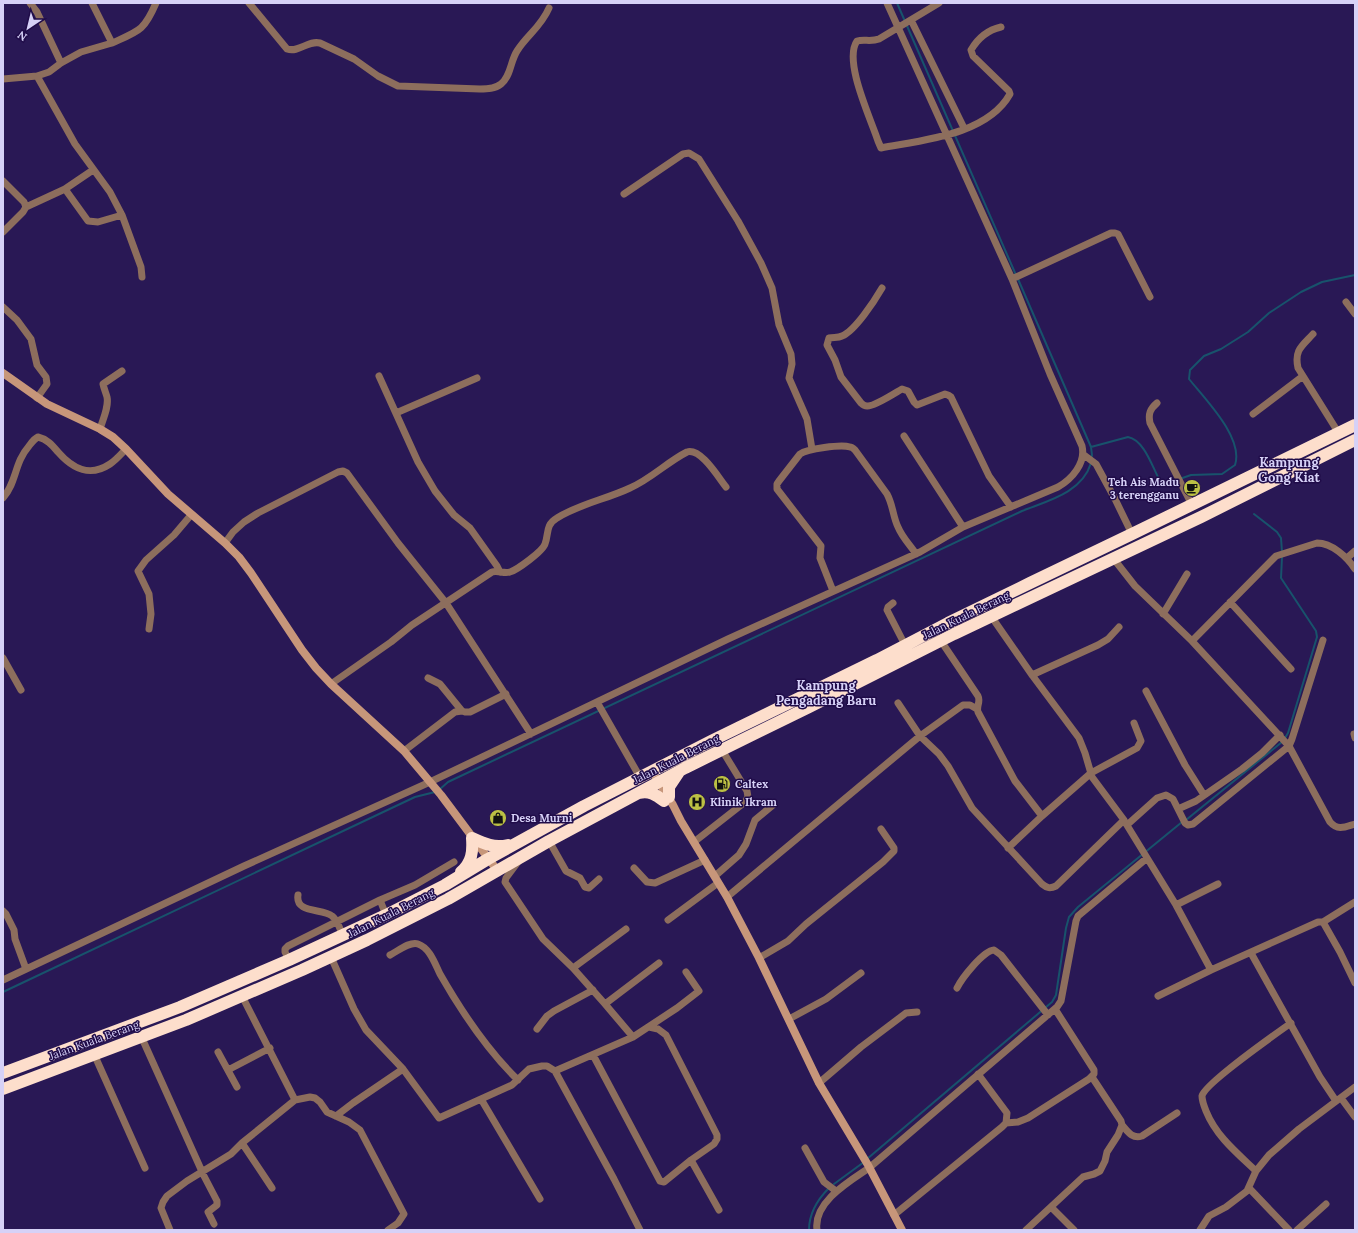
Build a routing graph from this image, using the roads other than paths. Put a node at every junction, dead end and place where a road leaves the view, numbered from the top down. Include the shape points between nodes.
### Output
1 (30, 3) edge
2 (92, 3) edge
3 (156, 3) edge
4 (249, 3) edge
5 (887, 3) edge
6 (939, 3) edge
7 (926, 6) edge
8 (549, 8) dead end
9 (910, 21) junction
10 (900, 27) junction
11 (1001, 27) dead end
12 (112, 43) junction
13 (61, 63) junction
14 (37, 76) junction
15 (3, 79) edge
16 (962, 129) junction
17 (949, 135) junction
18 (93, 170) junction
19 (3, 181) edge
20 (65, 189) junction
21 (624, 194) dead end
22 (24, 209) junction
23 (122, 215) junction
24 (3, 232) edge
25 (142, 277) dead end
26 (1013, 278) junction
27 (882, 288) dead end
28 (1150, 296) dead end
29 (1346, 302) dead end
30 (3, 307) edge
31 (1355, 314) edge
32 (1313, 334) dead end
33 (122, 371) dead end
34 (3, 373) edge
35 (379, 376) dead end
36 (1303, 376) junction
37 (477, 378) dead end
38 (37, 398) junction
39 (1156, 403) dead end
40 (396, 413) junction
41 (1253, 414) dead end
42 (1355, 424) edge
43 (100, 429) junction
44 (1338, 432) junction
45 (904, 436) dead end
46 (1355, 440) edge
47 (126, 449) junction
48 (812, 449) junction
49 (1085, 456) junction
50 (726, 487) dead end
51 (3, 498) edge
52 (1192, 505) junction
53 (1010, 507) junction
54 (191, 515) junction
55 (963, 527) junction
56 (1132, 534) junction
57 (226, 542) junction
58 (1355, 551) edge
59 (916, 554) junction
60 (1113, 558) junction
61 (1347, 558) junction
62 (1355, 569) edge
63 (500, 572) junction
64 (1187, 574) dead end
65 (833, 591) junction
66 (1230, 602) junction
67 (446, 603) junction
68 (893, 603) dead end
69 (1163, 614) junction
70 (991, 616) junction
71 (1119, 627) dead end
72 (149, 630) dead end
73 (1323, 640) dead end
74 (941, 641) junction
75 (1192, 641) junction
76 (905, 646) junction
77 (3, 658) edge
78 (1291, 669) dead end
79 (1032, 675) junction
80 (428, 678) dead end
81 (331, 684) junction
82 (21, 690) dead end
83 (1146, 691) dead end
84 (506, 694) junction
85 (898, 703) dead end
86 (598, 704) junction
87 (977, 709) junction
88 (462, 711) junction
89 (1134, 723) dead end
90 (531, 734) junction
91 (920, 736) junction
92 (1281, 736) junction
93 (1288, 744) junction
94 (722, 750) junction
95 (404, 751) junction
96 (685, 768) junction
97 (1091, 773) junction
98 (649, 776) junction
99 (431, 783) junction
100 (636, 794) junction
101 (1204, 795) junction
102 (666, 799) junction
103 (773, 805) dead end
104 (1178, 809) junction
105 (1042, 816) junction
106 (1126, 823) junction
107 (1355, 824) edge
108 (881, 829) dead end
109 (532, 835) junction
110 (472, 838) junction
111 (549, 841) junction
112 (694, 842) junction
113 (1008, 848) junction
114 (1144, 855) junction
115 (522, 856) junction
116 (488, 859) junction
117 (705, 860) junction
118 (454, 862) dead end
119 (634, 868) dead end
120 (496, 870) junction
121 (599, 879) dead end
122 (717, 880) junction
123 (1218, 884) dead end
124 (415, 885) junction
125 (444, 885) junction
126 (298, 895) dead end
127 (422, 897) junction
128 (727, 897) junction
129 (448, 899) junction
130 (380, 900) junction
131 (1355, 902) edge
132 (1176, 905) junction
133 (3, 911) edge
134 (386, 915) junction
135 (668, 920) dead end
136 (1323, 922) junction
137 (337, 923) junction
138 (626, 929) dead end
139 (343, 936) junction
140 (1251, 953) junction
141 (390, 955) dead end
142 (331, 957) junction
143 (759, 958) junction
144 (289, 960) junction
145 (659, 963) dead end
146 (573, 968) junction
147 (26, 969) junction
148 (1211, 970) junction
149 (686, 972) dead end
150 (861, 973) dead end
151 (3, 980) edge
152 (1355, 983) edge
153 (957, 988) dead end
154 (594, 990) junction
155 (242, 996) junction
156 (1158, 996) dead end
157 (605, 1004) junction
158 (1055, 1009) junction
159 (917, 1012) dead end
160 (1048, 1013) junction
161 (789, 1019) junction
162 (1291, 1023) junction
163 (649, 1027) junction
164 (537, 1029) dead end
165 (141, 1036) junction
166 (632, 1037) junction
167 (270, 1048) junction
168 (218, 1052) dead end
169 (94, 1054) junction
170 (593, 1055) junction
171 (403, 1069) junction
172 (228, 1070) junction
173 (556, 1071) junction
174 (3, 1074) edge
175 (978, 1074) junction
176 (1092, 1077) junction
177 (518, 1080) junction
178 (819, 1083) junction
179 (237, 1087) dead end
180 (1355, 1087) edge
181 (3, 1088) edge
182 (481, 1098) junction
183 (296, 1100) junction
184 (1339, 1100) junction
185 (1177, 1113) dead end
186 (336, 1116) junction
187 (1355, 1117) edge
188 (1006, 1123) junction
189 (1122, 1125) junction
190 (242, 1143) junction
191 (805, 1148) dead end
192 (691, 1160) junction
193 (869, 1166) junction
194 (145, 1168) dead end
195 (1256, 1171) junction
196 (202, 1172) junction
197 (272, 1188) dead end
198 (1249, 1188) junction
199 (836, 1191) junction
200 (540, 1199) dead end
201 (1326, 1204) dead end
202 (1051, 1207) junction
203 (719, 1210) dead end
204 (894, 1215) junction
205 (214, 1224) dead end
206 (170, 1230) edge
207 (388, 1230) edge
208 (640, 1230) edge
209 (817, 1230) edge
210 (902, 1230) edge
211 (1026, 1230) edge
212 (1074, 1230) edge
213 (1200, 1230) edge
214 (1289, 1230) edge
215 (1297, 1230) edge

1 - 13 street via 37,12
2 - 12 street
3 - 12 street via 142,28
4 - 8 street via 287,49 296,50 317,42 354,59 398,86 480,89 490,89 502,83 510,72 516,53 540,24
5 - 10 street
6 - 7 street
7 - 9 street
9 - 10 street
9 - 16 street
10 - 17 street
10 - 17 street via 874,41 857,41 853,47 853,64 858,84 881,148
11 - 16 street via 986,32 971,50 973,56 1010,94 989,118
12 - 13 street via 81,52
13 - 14 street via 50,72
14 - 15 street
14 - 18 street via 75,144
16 - 17 street
17 - 26 street
18 - 20 street
18 - 23 street via 110,192
19 - 22 street via 24,202
20 - 22 street
20 - 23 street via 88,221 98,222
21 - 48 street via 684,154 689,153 699,159 738,221 772,288 779,325 791,354 789,378 807,419
22 - 24 street
23 - 25 street via 141,267
26 - 28 street via 1115,232
26 - 49 street
27 - 53 street via 869,310 847,333 841,337 829,338 827,341 841,377 861,403 868,407 902,389 908,391 917,405 948,395 991,479
29 - 31 street
30 - 38 street via 31,339 37,365 46,377 46,384
32 - 36 street via 1296,356 1298,368
33 - 43 street via 103,384 107,409
34 - 38 main road
35 - 40 street
36 - 41 street
36 - 44 street
37 - 40 street
38 - 43 main road
39 - 52 street via 1148,418
40 - 63 street via 418,462 436,491 454,515 470,528
42 - 44 highway, Jalan Kuala Berang
43 - 47 main road
44 - 52 highway, Jalan Kuala Berang
45 - 55 street
46 - 60 highway, Jalan Kuala Berang
47 - 51 street via 110,464 102,468 84,470 73,467 47,440 38,437 22,453 10,487
47 - 54 main road
48 - 59 street via 845,446 855,450 887,494 902,536
48 - 65 street via 800,454 777,484 778,489 821,546 820,558
49 - 53 street via 1068,482
49 - 56 street via 1096,464
50 - 63 street via 703,457 695,452 687,452 634,487 558,517 547,528 546,543 541,550 512,571
52 - 56 highway, Jalan Kuala Berang
53 - 55 street
54 - 57 main road
54 - 72 street via 138,571 149,594
55 - 59 street
56 - 76 highway, Jalan Kuala Berang via 1016,589
57 - 67 street via 237,528 254,516 338,472 347,472 398,543
57 - 81 main road via 302,650
58 - 61 street
59 - 65 street
60 - 69 street via 1135,586
60 - 70 highway, Jalan Kuala Berang
61 - 62 street
61 - 66 street via 1323,543 1276,556
63 - 67 street via 492,572
64 - 69 street
65 - 86 street via 728,639
66 - 75 street
66 - 78 street
67 - 81 street
67 - 84 street
68 - 76 street via 887,610
69 - 75 street
70 - 74 highway, Jalan Kuala Berang
70 - 79 street
71 - 79 street via 1098,645
73 - 93 street via 1292,739
74 - 87 street via 978,696 980,702
74 - 94 highway, Jalan Kuala Berang
75 - 92 street
76 - 98 highway, Jalan Kuala Berang via 713,740 681,749
77 - 82 street
79 - 97 street via 1079,738
80 - 88 street via 440,684
81 - 95 main road
83 - 101 street
84 - 88 street via 470,712
84 - 90 street
85 - 91 street
86 - 90 street
86 - 98 street
87 - 91 street via 963,705
87 - 105 street via 1015,781
88 - 95 street via 455,712
89 - 97 street via 1141,738 1140,745
90 - 99 street
91 - 113 street via 940,754 972,808
91 - 128 street
92 - 93 street
92 - 101 street via 1242,769
93 - 104 street via 1198,821 1188,825
93 - 107 street via 1330,822 1337,828
94 - 96 highway, Jalan Kuala Berang
94 - 112 street via 748,796 746,802
95 - 99 main road
96 - 98 highway, Jalan Kuala Berang
96 - 102 highway via 671,782
97 - 105 street
97 - 106 street
98 - 100 highway, Jalan Kuala Berang
98 - 102 main road
98 - 109 highway, Jalan Kuala Berang via 600,792 584,806
99 - 110 main road
99 - 147 street via 251,862
100 - 102 highway via 650,792
100 - 111 highway, Jalan Kuala Berang
101 - 104 street
102 - 112 main road
103 - 122 street via 755,820 739,856
104 - 106 street via 1171,797 1162,796
105 - 113 street
106 - 113 street via 1052,888 1042,884
106 - 114 street
108 - 143 street via 894,848 878,867 788,941
109 - 110 highway via 500,846 484,844
109 - 116 highway, Jalan Kuala Berang
110 - 116 main road
110 - 125 highway via 471,860
111 - 115 highway, Jalan Kuala Berang
111 - 121 street via 566,871 580,878 585,887 589,888
112 - 117 main road
114 - 132 street
114 - 158 street via 1078,916 1061,1001
115 - 120 highway, Jalan Kuala Berang
115 - 146 street via 505,882 543,939
116 - 120 main road
116 - 125 highway, Jalan Kuala Berang
117 - 119 street via 655,883 647,882
117 - 122 main road
118 - 124 street
120 - 129 highway, Jalan Kuala Berang
122 - 128 main road
122 - 135 street
123 - 132 street
124 - 127 street
124 - 130 street
125 - 127 highway, Jalan Kuala Berang
126 - 137 street via 297,899 304,907 328,913
127 - 129 highway via 429,898 441,892
127 - 134 highway, Jalan Kuala Berang
128 - 143 main road
129 - 142 highway, Jalan Kuala Berang
130 - 134 street
130 - 137 street
131 - 136 street
132 - 148 street
133 - 147 street via 14,930
134 - 139 highway, Jalan Kuala Berang
136 - 140 street
136 - 152 street
137 - 139 street
137 - 144 street via 288,946 285,952
138 - 146 street
139 - 144 highway, Jalan Kuala Berang
140 - 148 street
140 - 162 street
141 - 177 street via 412,944 418,944 430,954 453,997 501,1062
142 - 155 highway, Jalan Kuala Berang
142 - 171 street via 366,1030
143 - 161 main road
144 - 174 highway, Jalan Kuala Berang via 180,1007
145 - 157 street
146 - 154 street
147 - 151 street
148 - 156 street
149 - 163 street via 699,991
150 - 161 street via 826,999
153 - 160 street via 986,953 994,950 1001,955
154 - 157 street
154 - 164 street via 554,1011
155 - 165 highway, Jalan Kuala Berang
155 - 167 street
157 - 166 street
158 - 160 street
158 - 176 street via 1094,1070
159 - 178 street via 906,1013 861,1046
160 - 175 street
161 - 178 main road
162 - 184 street via 1320,1076
162 - 195 street via 1207,1088 1202,1098 1216,1130
163 - 166 street
163 - 192 street via 658,1029 666,1035 717,1136 714,1144
165 - 169 highway, Jalan Kuala Berang
165 - 196 street
166 - 170 street
167 - 172 street
167 - 183 street
168 - 172 street
169 - 181 highway, Jalan Kuala Berang
169 - 194 street
170 - 173 street
170 - 192 street via 660,1181 664,1182
171 - 182 street via 439,1118
171 - 186 street
172 - 179 street
173 - 177 street via 547,1066 529,1069
173 - 208 street
175 - 188 street via 1007,1113
175 - 193 street
176 - 188 street via 1023,1121
176 - 189 street
177 - 182 street
178 - 193 main road
180 - 184 street
182 - 200 street
183 - 186 street via 315,1098 328,1112
183 - 190 street
184 - 187 street
184 - 195 street via 1299,1129 1269,1155
185 - 189 street via 1137,1138 1131,1136
186 - 207 street via 360,1130 404,1214 401,1220
188 - 204 street
189 - 202 street via 1100,1171 1083,1177
190 - 196 street via 231,1154
190 - 197 street
191 - 199 street via 824,1182
192 - 203 street
193 - 199 street
193 - 204 main road
195 - 198 street
196 - 205 street via 218,1204 208,1212
196 - 206 street via 167,1196 163,1202 161,1210
198 - 213 street via 1230,1204 1209,1216
198 - 214 street
199 - 209 street via 818,1218
201 - 215 street
202 - 211 street
202 - 212 street
204 - 210 main road

